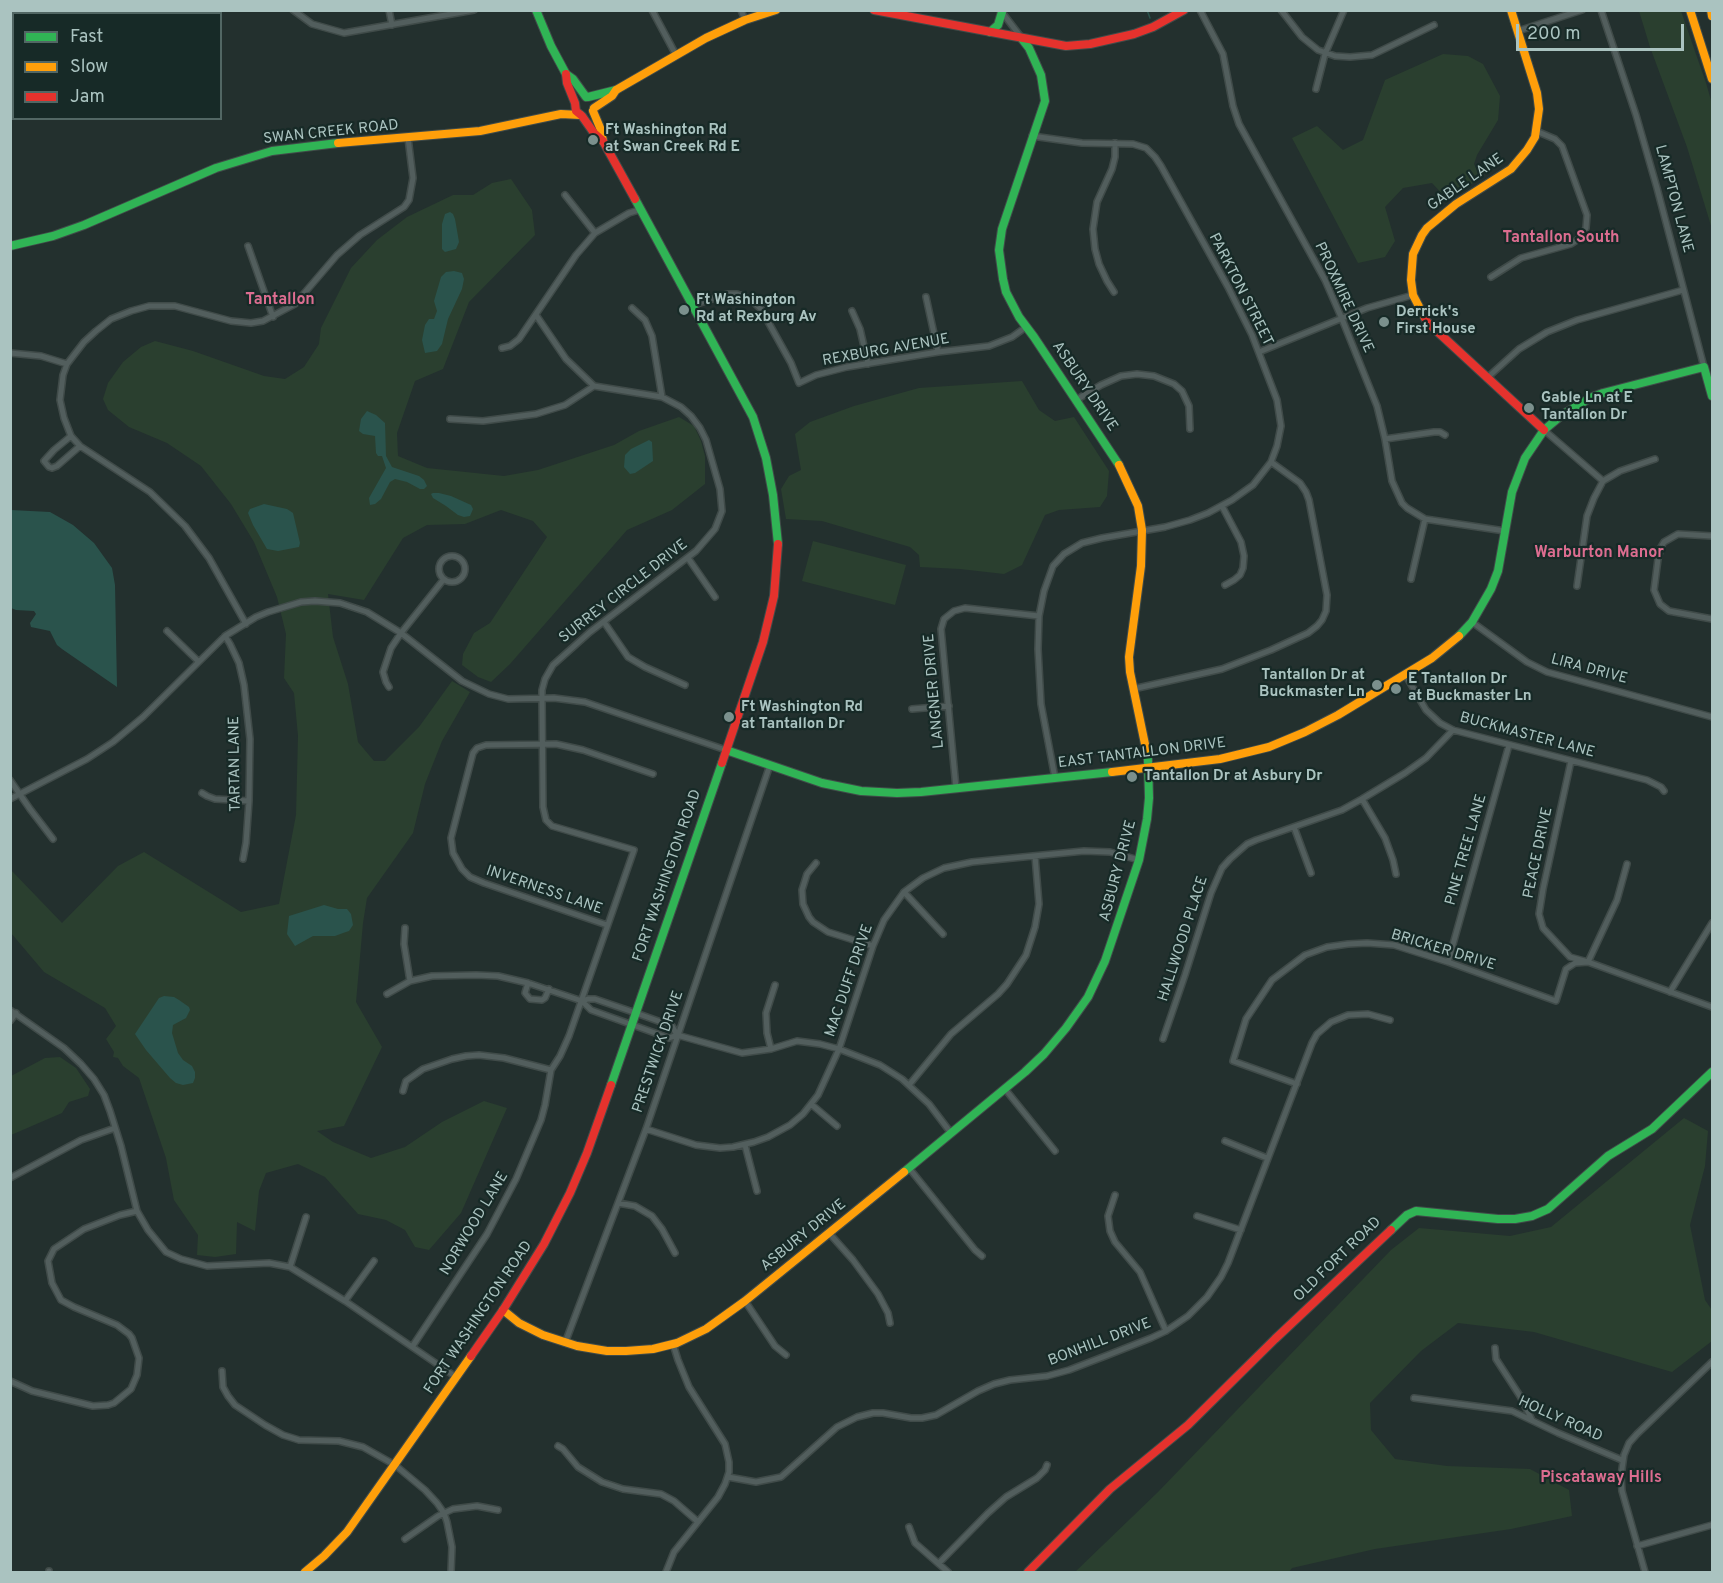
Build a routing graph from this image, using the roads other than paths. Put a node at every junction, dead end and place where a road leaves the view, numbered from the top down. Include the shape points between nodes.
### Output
1 (293, 10) edge
2 (389, 10) edge
3 (474, 10) edge
4 (536, 10) edge
5 (652, 10) edge
6 (741, 10) edge
7 (776, 10) edge
8 (874, 10) edge
9 (1184, 10) edge
10 (1200, 10) edge
11 (1281, 10) edge
12 (1344, 10) edge
13 (1511, 10) edge
14 (1582, 10) edge
15 (1601, 10) edge
16 (1690, 10) edge
17 (1711, 10) edge
18 (1001, 11) edge
19 (1713, 16) edge
20 (745, 20) junction
21 (392, 25) junction
22 (1434, 25) dead end
23 (1518, 31) junction
24 (990, 32) junction
25 (1022, 39) junction
26 (1325, 54) junction
27 (676, 55) junction
28 (566, 74) junction
29 (1713, 79) edge
30 (1316, 89) dead end
31 (616, 90) junction
32 (587, 97) junction
33 (575, 105) junction
34 (594, 109) junction
35 (561, 114) junction
36 (581, 115) junction
37 (1536, 130) junction
38 (1032, 136) junction
39 (408, 138) junction
40 (603, 141) junction
41 (1114, 143) junction
42 (565, 195) dead end
43 (639, 210) junction
44 (595, 233) junction
45 (10, 246) edge
46 (248, 246) dead end
47 (1491, 277) dead end
48 (1683, 290) junction
49 (1114, 291) dead end
50 (1413, 295) junction
51 (926, 297) dead end
52 (691, 306) junction
53 (633, 308) dead end
54 (852, 311) dead end
55 (536, 315) junction
56 (273, 317) junction
57 (1342, 319) junction
58 (1026, 327) junction
59 (502, 348) dead end
60 (938, 352) junction
61 (1258, 352) junction
62 (10, 353) edge
63 (67, 364) junction
64 (868, 364) junction
65 (1704, 367) junction
66 (1487, 378) junction
67 (594, 386) junction
68 (1713, 396) edge
69 (662, 397) junction
70 (1076, 400) junction
71 (450, 419) dead end
72 (1190, 429) dead end
73 (1544, 430) junction
74 (1444, 435) dead end
75 (71, 436) junction
76 (1385, 439) junction
77 (80, 446) junction
78 (1655, 459) dead end
79 (1271, 462) junction
80 (1603, 481) junction
81 (1222, 506) junction
82 (1425, 519) junction
83 (1142, 530) junction
84 (1505, 531) junction
85 (1713, 536) edge
86 (688, 558) junction
87 (444, 579) junction
88 (1411, 579) dead end
89 (1225, 585) dead end
90 (1577, 586) dead end
91 (716, 597) dead end
92 (1039, 615) junction
93 (1713, 619) edge
94 (604, 622) junction
95 (1472, 622) junction
96 (246, 624) junction
97 (166, 631) dead end
98 (400, 633) junction
99 (225, 636) junction
100 (198, 661) junction
101 (1405, 674) junction
102 (685, 685) dead end
103 (389, 687) dead end
104 (1133, 689) junction
105 (542, 698) junction
106 (949, 706) junction
107 (912, 709) dead end
108 (1713, 717) edge
109 (1453, 730) junction
110 (543, 744) junction
111 (1509, 745) junction
112 (726, 750) junction
113 (1571, 761) junction
114 (770, 765) junction
115 (1148, 768) junction
116 (653, 774) dead end
117 (1055, 778) junction
118 (10, 780) edge
119 (956, 788) junction
120 (1664, 791) dead end
121 (202, 793) dead end
122 (20, 795) junction
123 (10, 799) edge
124 (1362, 799) junction
125 (249, 801) junction
126 (1294, 827) junction
127 (53, 839) dead end
128 (1035, 855) junction
129 (243, 859) dead end
130 (1139, 860) junction
131 (816, 863) dead end
132 (1627, 864) dead end
133 (1311, 873) dead end
134 (1396, 874) dead end
135 (904, 892) junction
136 (1713, 923) edge
137 (607, 925) junction
138 (405, 928) dead end
139 (943, 934) dead end
140 (873, 946) junction
141 (1448, 962) junction
142 (1588, 962) junction
143 (410, 981) junction
144 (528, 983) junction
145 (775, 985) dead end
146 (549, 989) junction
147 (1670, 993) junction
148 (387, 994) dead end
149 (582, 1001) junction
150 (1713, 1007) edge
151 (13, 1011) edge
152 (636, 1013) junction
153 (1390, 1020) dead end
154 (10, 1021) edge
155 (632, 1025) junction
156 (677, 1035) junction
157 (1163, 1039) dead end
158 (771, 1049) junction
159 (839, 1049) junction
160 (551, 1070) junction
161 (1713, 1072) edge
162 (909, 1084) junction
163 (1297, 1084) junction
164 (1005, 1089) junction
165 (403, 1091) dead end
166 (811, 1104) junction
167 (837, 1126) dead end
168 (115, 1128) junction
169 (646, 1129) junction
170 (951, 1133) junction
171 (1225, 1141) dead end
172 (746, 1144) junction
173 (1055, 1151) dead end
174 (1267, 1158) junction
175 (909, 1168) junction
176 (10, 1178) edge
177 (758, 1191) dead end
178 (1115, 1195) dead end
179 (618, 1203) junction
180 (137, 1210) junction
181 (1197, 1216) dead end
182 (306, 1217) dead end
183 (1241, 1230) junction
184 (829, 1233) junction
185 (675, 1253) dead end
186 (982, 1256) dead end
187 (374, 1261) dead end
188 (290, 1267) junction
189 (345, 1301) junction
190 (745, 1301) junction
191 (503, 1310) junction
192 (890, 1323) dead end
193 (1166, 1331) junction
194 (566, 1343) junction
195 (673, 1344) junction
196 (412, 1347) junction
197 (1495, 1348) dead end
198 (786, 1355) dead end
199 (1713, 1362) edge
200 (222, 1371) dead end
201 (456, 1377) junction
202 (10, 1381) edge
203 (1414, 1398) dead end
204 (1532, 1420) junction
205 (558, 1446) dead end
206 (1622, 1460) junction
207 (395, 1465) junction
208 (1047, 1465) dead end
209 (728, 1477) junction
210 (498, 1510) dead end
211 (444, 1513) junction
212 (697, 1521) junction
213 (1713, 1525) edge
214 (909, 1527) dead end
215 (405, 1539) dead end
216 (1637, 1546) junction
217 (939, 1563) junction
218 (305, 1572) edge
219 (451, 1572) edge
220 (666, 1572) edge
221 (948, 1572) edge
222 (1028, 1572) edge
223 (1645, 1572) edge

1 - 21 street via 312,24 344,33
2 - 21 street
3 - 21 street
4 - 28 main road
5 - 27 street
6 - 20 street
7 - 20 main road
8 - 24 main road
9 - 25 main road via 1143,30 1090,44 1058,46
10 - 57 street, PROXMIRE DRIVE via 1223,54 1239,124 1325,280
11 - 26 street via 1302,37
12 - 26 street
13 - 23 main road, GABLE LANE
14 - 23 street
15 - 48 street, LAMPTON LANE via 1636,115
16 - 29 main road
17 - 19 main road
18 - 24 main road via 998,25
18 - 25 street, ASBURY DRIVE
20 - 27 main road
22 - 26 street via 1372,55
23 - 37 main road, GABLE LANE via 1538,93
24 - 25 main road
25 - 38 main road, ASBURY DRIVE via 1044,87 1045,101
26 - 30 street
27 - 31 main road
28 - 32 main road
28 - 33 main road
31 - 32 main road
31 - 34 main road
32 - 33 main road via 578,99
32 - 34 main road
33 - 35 main road, SWAN CREEK ROAD
33 - 36 main road
34 - 36 main road via 590,115
34 - 40 main road, FORT WASHINGTON ROAD
35 - 36 main road, SWAN CREEK ROAD
35 - 39 main road, SWAN CREEK ROAD via 480,131
36 - 40 main road, FORT WASHINGTON ROAD
37 - 47 street via 1562,146 1587,215 1586,228 1571,244 1521,258
37 - 50 main road, GABLE LANE via 1532,144 1516,164 1427,228 1413,254
38 - 41 street, PARKTON STREET
38 - 58 main road, ASBURY DRIVE via 1007,211 999,250 1006,292
39 - 45 main road, SWAN CREEK ROAD via 258,154 84,225
39 - 56 street via 413,178 404,207 353,241 295,304
40 - 43 main road, FORT WASHINGTON ROAD
41 - 49 street via 1112,169 1097,202 1093,229 1099,264
41 - 61 street, PARKTON STREET via 1146,148 1161,166 1228,287
42 - 44 street
43 - 44 street
43 - 52 main road, FORT WASHINGTON ROAD
44 - 55 street
46 - 56 street
48 - 65 street, LAMPTON LANE
48 - 66 street via 1595,314 1547,332 1519,349
50 - 57 street
50 - 66 main road, GABLE LANE via 1426,322
51 - 60 street
52 - 64 street, REXBURG AVENUE via 727,294 750,299 761,309 799,383 816,375
52 - 112 main road, FORT WASHINGTON ROAD via 753,417 770,476 777,528 777,578 771,612
53 - 69 street via 645,320 652,336
54 - 64 street
55 - 59 street via 519,339
55 - 67 street via 566,358
56 - 63 street via 244,322 175,306 140,308 105,324
57 - 61 street
57 - 76 street, PROXMIRE DRIVE via 1377,406
58 - 60 street, REXBURG AVENUE via 995,344
58 - 70 main road, ASBURY DRIVE
60 - 64 street, REXBURG AVENUE
61 - 79 street, PARKTON STREET via 1280,417 1280,436
62 - 63 street
63 - 75 street via 60,400
65 - 68 main road, LAMPTON LANE
65 - 73 main road, EAST TANTALLON DRIVE via 1590,398
66 - 73 main road, GABLE LANE
67 - 69 street, SURREY CIRCLE DRIVE
67 - 71 street via 565,405 536,414 483,421
69 - 86 street, SURREY CIRCLE DRIVE via 681,407 700,428 720,489 721,517 708,538
70 - 72 street via 1121,376 1154,376 1182,391 1189,406
70 - 83 main road, ASBURY DRIVE via 1121,469 1138,506
73 - 80 street, GABLE LANE
73 - 84 main road, EAST TANTALLON DRIVE via 1515,481
74 - 76 street via 1434,432
75 - 77 street
75 - 77 street via 44,461 48,467 57,466
76 - 82 street, PROXMIRE DRIVE via 1397,495 1407,508
77 - 96 street via 150,492 185,526
78 - 80 street
79 - 81 street, PARKTON STREET via 1253,485
79 - 104 street via 1300,483 1310,501 1327,595 1322,620 1308,633 1222,669
80 - 90 street via 1587,516
81 - 83 street, PARKTON STREET via 1184,522
81 - 89 street via 1244,556 1240,575
82 - 84 street, PROXMIRE DRIVE
82 - 88 street
83 - 92 street, PARKTON STREET via 1082,543 1064,554 1049,575
83 - 104 main road, ASBURY DRIVE via 1130,649
84 - 95 main road, EAST TANTALLON DRIVE via 1495,581
85 - 93 street via 1678,534 1664,542 1654,590 1659,604 1669,611
86 - 91 street
86 - 94 street, SURREY CIRCLE DRIVE
87 - 87 street via 461,578 465,572 462,560 450,556 442,560 439,572
87 - 98 street
92 - 106 street, LANGNER DRIVE via 965,608 944,619 941,629
92 - 117 street, PARKTON STREET via 1040,695
94 - 102 street via 628,657
94 - 105 street, SURREY CIRCLE DRIVE via 550,669
95 - 101 main road, EAST TANTALLON DRIVE via 1446,647
95 - 108 street, LIRA DRIVE via 1547,672
96 - 98 street via 283,607 329,602 367,612
96 - 99 street
97 - 100 street
98 - 103 street via 384,666 384,679
98 - 105 street via 476,689 497,697
99 - 100 street
99 - 125 street, TARTAN LANE via 239,663 245,694 250,739
100 - 122 street via 113,742
101 - 109 street, BUCKMASTER LANE via 1426,710
101 - 115 main road, EAST TANTALLON DRIVE via 1338,715 1269,747 1220,759
104 - 115 main road, ASBURY DRIVE
105 - 110 street, SURREY CIRCLE DRIVE
105 - 112 street via 585,702
106 - 107 street
106 - 119 street, LANGNER DRIVE
109 - 111 street, BUCKMASTER LANE
109 - 124 street, HALLWOOD PLACE via 1426,758
110 - 116 street, INVERNESS LANE via 567,746
110 - 137 street, SURREY CIRCLE DRIVE via 543,807 548,822 634,850
110 - 137 street, INVERNESS LANE via 486,745 475,751 452,833 453,853 462,869 475,880
111 - 113 street, BUCKMASTER LANE
111 - 141 street, PINE TREE LANE
112 - 114 main road, EAST TANTALLON DRIVE
112 - 152 main road, FORT WASHINGTON ROAD
113 - 120 street, BUCKMASTER LANE via 1647,780
113 - 142 street, PEACE DRIVE via 1540,918 1547,934 1570,957
114 - 119 main road, EAST TANTALLON DRIVE via 822,783 861,791 909,793
114 - 156 street, PRESTWICK DRIVE
115 - 117 main road, EAST TANTALLON DRIVE
115 - 130 main road, ASBURY DRIVE via 1147,819
117 - 119 main road, EAST TANTALLON DRIVE
118 - 122 street
121 - 125 street
122 - 123 street
122 - 127 street
124 - 126 street, HALLWOOD PLACE
124 - 134 street via 1385,838
125 - 129 street, TARTAN LANE
126 - 133 street
126 - 157 street, HALLWOOD PLACE via 1247,844 1222,868 1210,893
128 - 130 street, MAC DUFF DRIVE via 1099,851
128 - 135 street, MAC DUFF DRIVE via 953,865
128 - 162 street via 1039,904 1026,955 998,994 951,1034
130 - 164 main road, ASBURY DRIVE via 1106,961 1088,997 1044,1054
131 - 140 street via 802,890 809,917 828,932
132 - 142 street via 1613,910
135 - 139 street
135 - 140 street, MAC DUFF DRIVE via 884,920
136 - 147 street
137 - 149 street, SURREY CIRCLE DRIVE
138 - 143 street
140 - 159 street, MAC DUFF DRIVE
141 - 142 street, BRICKER DRIVE via 1556,1001 1567,967
141 - 163 street, BRICKER DRIVE via 1394,945 1348,944 1305,955 1272,981 1246,1019 1233,1061
142 - 147 street, PEACE DRIVE
143 - 144 street via 476,975
143 - 148 street
144 - 146 street
144 - 146 street via 525,993 530,999 542,1000
145 - 158 street via 765,1018
146 - 149 street
147 - 150 street, PEACE DRIVE
149 - 152 street via 592,999
149 - 155 street via 589,1009
149 - 160 street, SURREY CIRCLE DRIVE via 564,1049
151 - 154 street
151 - 168 street via 64,1048 89,1073 104,1095
152 - 155 main road, FORT WASHINGTON ROAD
152 - 156 street via 672,1026
153 - 163 street, BONHILL DRIVE via 1358,1013 1331,1022 1312,1043
155 - 156 street via 669,1038
155 - 191 main road, FORT WASHINGTON ROAD via 570,1193
156 - 158 street via 742,1053
156 - 169 street, PRESTWICK DRIVE
158 - 159 street via 803,1041
159 - 162 street via 880,1065
159 - 166 street, MAC DUFF DRIVE
160 - 165 street via 504,1058 466,1056 423,1069 406,1081
160 - 196 street, NORWOOD LANE via 541,1120 512,1189
161 - 222 main road, OLD FORT ROAD via 1652,1129 1608,1156 1548,1209 1507,1220 1416,1211 1407,1215 1188,1425 1110,1489
162 - 170 street
163 - 174 street, BONHILL DRIVE
164 - 170 main road, ASBURY DRIVE
164 - 173 street
166 - 167 street
166 - 172 street, MAC DUFF DRIVE via 783,1130
168 - 176 street via 81,1140
168 - 180 street
169 - 172 street, MAC DUFF DRIVE via 696,1145 720,1148
169 - 179 street, PRESTWICK DRIVE
170 - 175 main road, ASBURY DRIVE
171 - 174 street
172 - 177 street
174 - 183 street, BONHILL DRIVE
175 - 184 main road, ASBURY DRIVE
175 - 186 street
178 - 193 street via 1108,1216 1110,1231 1140,1272
179 - 185 street via 635,1206 652,1216
179 - 194 street, PRESTWICK DRIVE
180 - 188 street via 159,1245 181,1259 207,1266 269,1263
180 - 202 street via 84,1229 54,1249 48,1261 52,1283 61,1300 117,1325 132,1338 139,1358 131,1389 114,1403 93,1406 32,1391
181 - 183 street
182 - 188 street
183 - 193 street, BONHILL DRIVE via 1228,1263 1207,1297
184 - 190 main road, ASBURY DRIVE
184 - 192 street via 878,1294
187 - 189 street
188 - 189 street
189 - 196 street
190 - 195 main road, ASBURY DRIVE via 706,1329
190 - 198 street via 775,1346
191 - 194 main road, ASBURY DRIVE via 531,1330
191 - 201 main road, FORT WASHINGTON ROAD
193 - 209 street, BONHILL DRIVE via 1069,1370 994,1384 936,1415 911,1418 873,1413 857,1417 837,1427 781,1477 756,1482
194 - 195 main road, ASBURY DRIVE via 626,1352
195 - 209 street via 689,1387 725,1444
196 - 201 street
197 - 204 street via 1496,1359
199 - 206 street via 1636,1434
200 - 207 street via 223,1387 235,1405 277,1432 299,1440 354,1444
201 - 207 main road, FORT WASHINGTON ROAD
203 - 204 street, HOLLY ROAD via 1501,1408
204 - 206 street, HOLLY ROAD
205 - 212 street via 578,1467 602,1482 666,1496
206 - 216 street via 1622,1491
207 - 211 street via 425,1490
207 - 218 main road, FORT WASHINGTON ROAD via 347,1532
208 - 217 street via 1037,1478 988,1513
209 - 212 street via 718,1497
210 - 211 street via 470,1506
211 - 215 street
211 - 219 street via 452,1547
212 - 220 street via 674,1552
213 - 216 street
214 - 217 street via 915,1543
216 - 223 street
217 - 221 street

